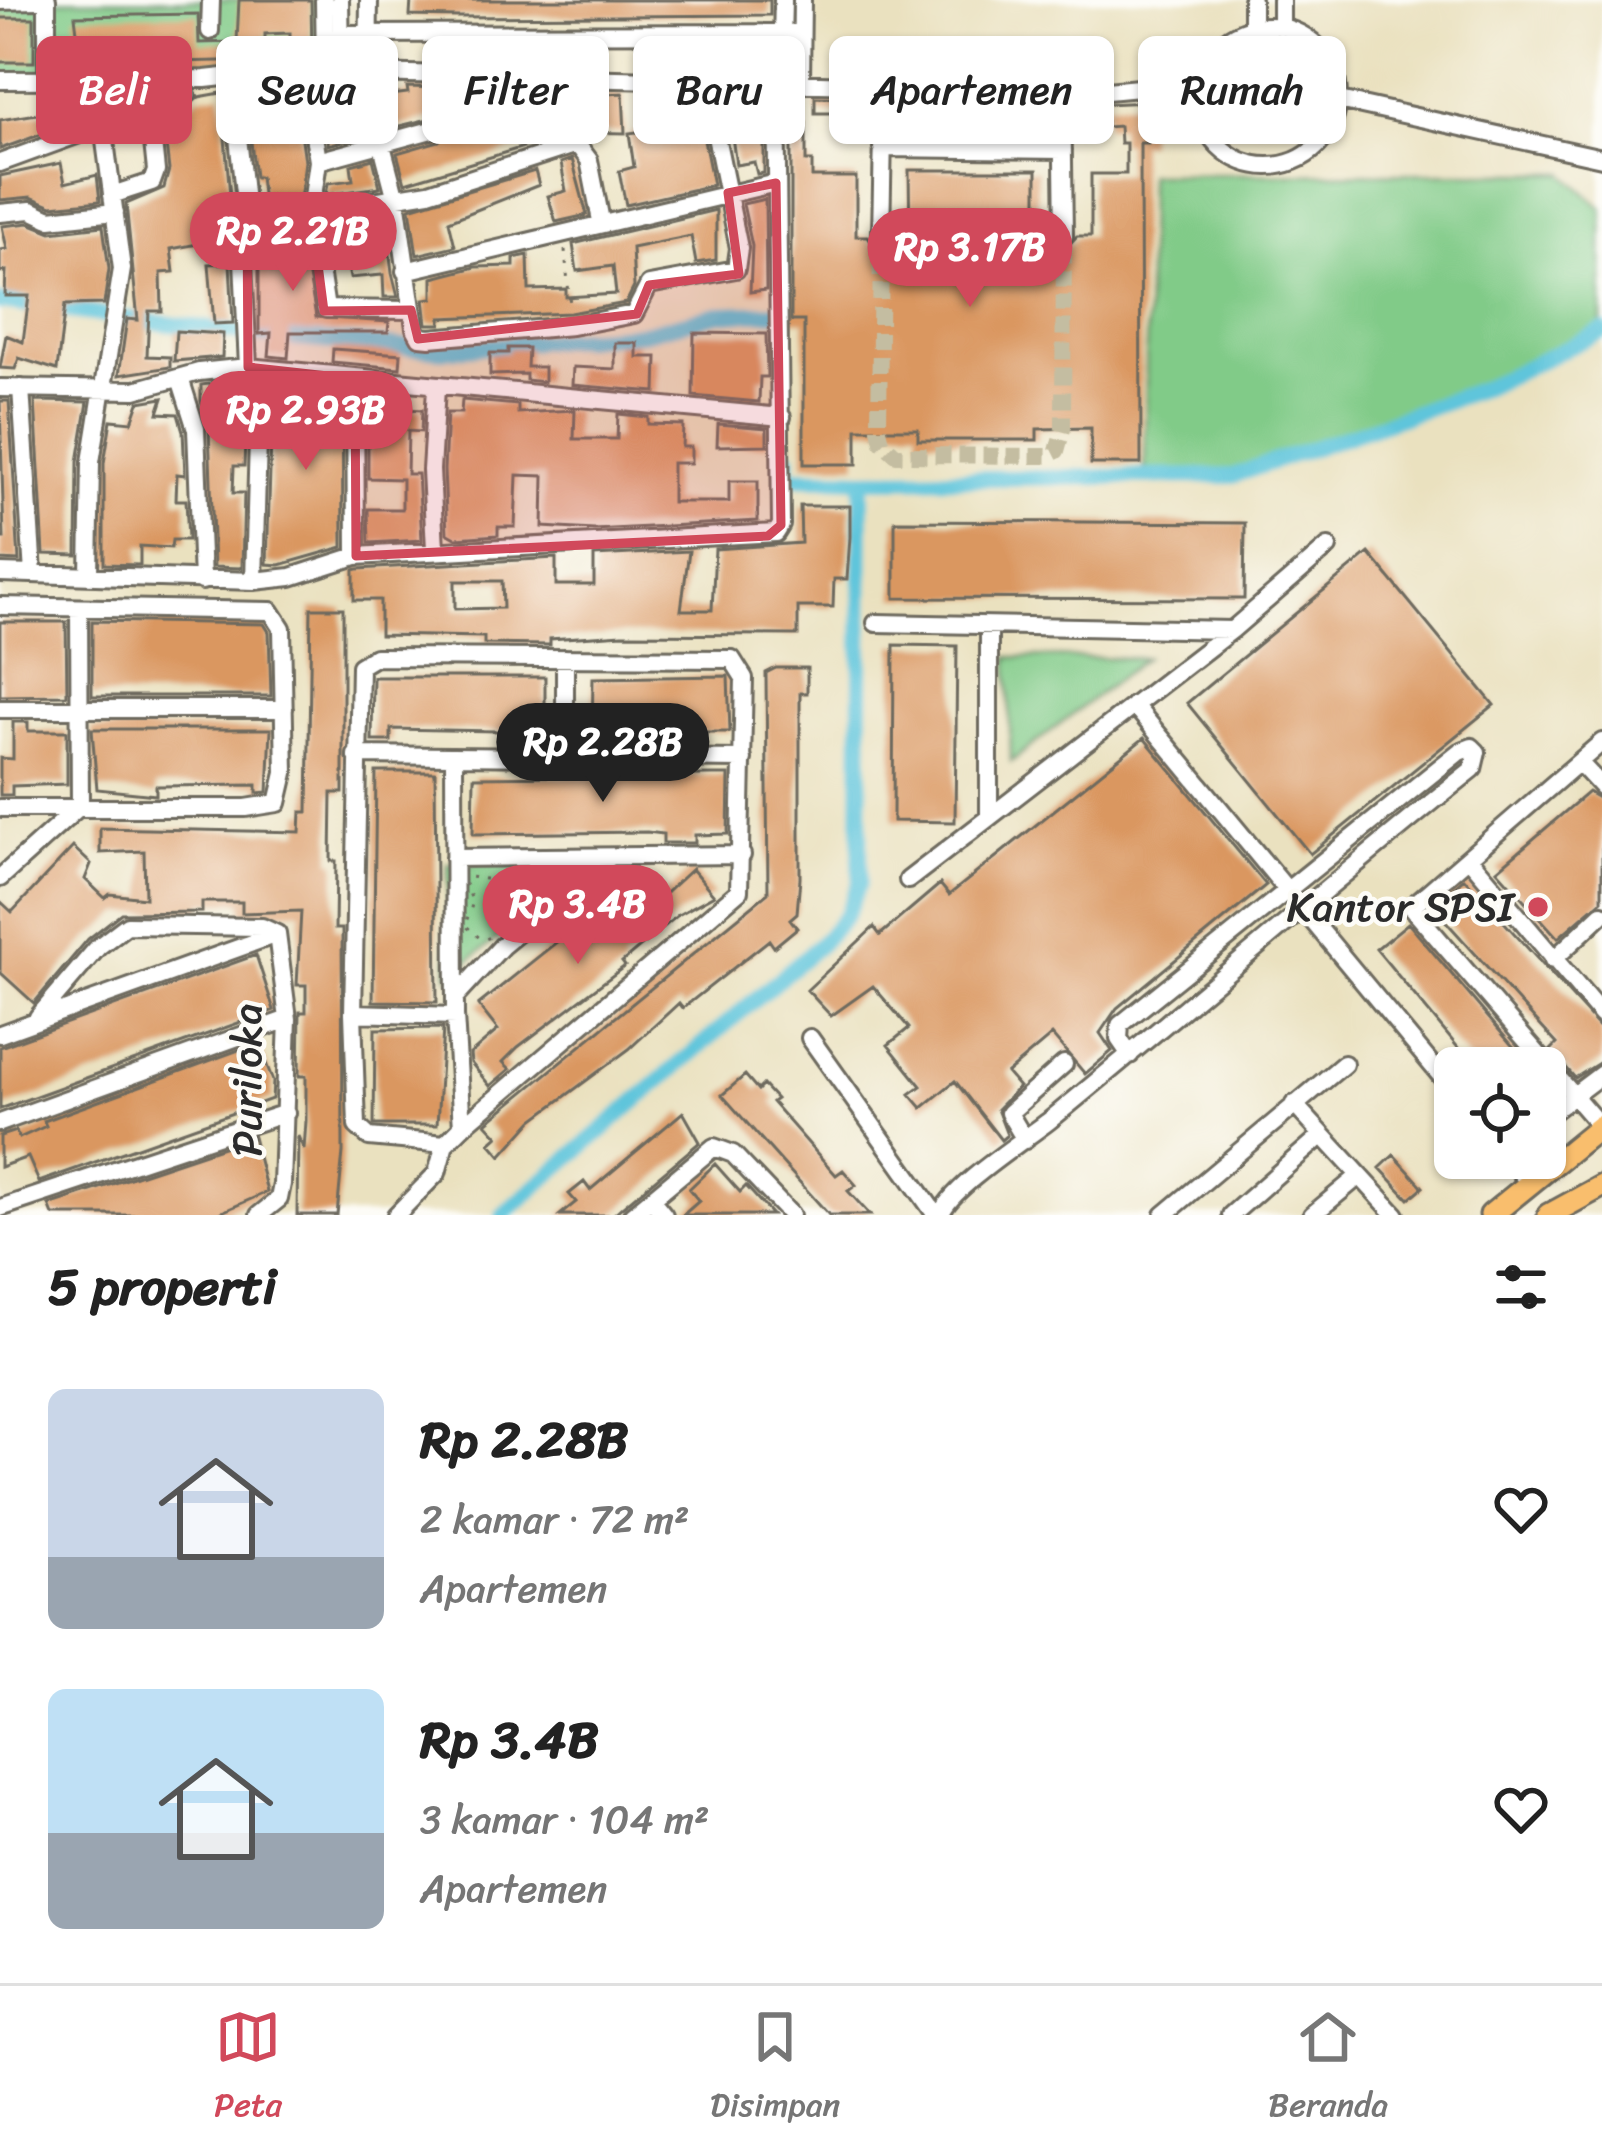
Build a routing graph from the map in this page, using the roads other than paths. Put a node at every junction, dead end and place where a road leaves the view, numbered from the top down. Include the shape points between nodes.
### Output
1 (37, 0) edge
2 (47, 0) edge
3 (211, 0) edge
4 (324, 0) edge
5 (340, 0) edge
6 (369, 0) edge
7 (783, 0) edge
8 (802, 0) edge
9 (1252, 0) edge
10 (1281, 0) edge
11 (0, 1) edge
12 (1281, 26) junction
13 (1252, 27) junction
14 (210, 31) dead end
15 (790, 33) junction
16 (340, 34) joint
17 (368, 34) junction
18 (47, 36) edge
19 (325, 36) edge
20 (789, 36) edge
21 (791, 36) edge
22 (1231, 36) edge
23 (1304, 36) edge
24 (398, 73) edge
25 (633, 77) edge
26 (36, 78) edge
27 (0, 80) edge
28 (1346, 102) edge
29 (55, 144) edge
30 (106, 144) edge
31 (153, 144) edge
32 (239, 144) edge
33 (315, 144) edge
34 (384, 144) joint
35 (718, 144) edge
36 (777, 144) edge
37 (882, 144) edge
38 (1063, 144) edge
39 (1216, 144) edge
40 (1319, 144) edge
41 (882, 148) junction
42 (1063, 150) junction
43 (1602, 158) edge
44 (318, 161) junction
45 (0, 164) edge
46 (776, 183) junction
47 (728, 193) junction
48 (396, 199) junction
49 (114, 204) junction
50 (311, 211) junction
51 (0, 213) edge
52 (247, 221) junction
53 (601, 221) junction
54 (881, 236) tunnel mouth
55 (1064, 236) tunnel mouth
56 (405, 271) junction
57 (411, 310) junction
58 (250, 354) junction
59 (181, 378) junction
60 (355, 379) junction
61 (106, 387) junction
62 (0, 388) edge
63 (21, 388) junction
64 (436, 388) junction
65 (782, 416) junction
66 (1328, 548) dead end
67 (435, 549) junction
68 (356, 556) junction
69 (0, 574) edge
70 (33, 574) junction
71 (89, 574) junction
72 (202, 580) junction
73 (254, 581) junction
74 (0, 607) edge
75 (79, 609) junction
76 (876, 623) dead end
77 (989, 626) junction
78 (1232, 630) junction
79 (565, 658) junction
80 (1134, 705) junction
81 (0, 709) edge
82 (80, 709) junction
83 (284, 709) junction
84 (1602, 742) edge
85 (356, 755) junction
86 (454, 757) junction
87 (566, 757) junction
88 (743, 759) junction
89 (1579, 762) junction
90 (1602, 788) edge
91 (80, 806) junction
92 (0, 808) edge
93 (989, 817) junction
94 (742, 855) junction
95 (454, 858) junction
96 (609, 858) junction
97 (1469, 858) junction
98 (0, 878) edge
99 (908, 880) dead end
100 (1284, 890) junction
101 (1304, 913) junction
102 (1602, 914) edge
103 (277, 934) junction
104 (1552, 960) junction
105 (455, 1007) junction
106 (352, 1012) junction
107 (1602, 1015) edge
108 (288, 1019) junction
109 (33, 1022) junction
110 (0, 1034) edge
111 (810, 1038) dead end
112 (1130, 1055) junction
113 (1064, 1064) dead end
114 (1344, 1064) dead end
115 (1434, 1068) edge
116 (1602, 1074) edge
117 (1574, 1097) junction
118 (1566, 1103) edge
119 (1294, 1104) junction
120 (286, 1113) junction
121 (0, 1123) edge
122 (1601, 1125) edge
123 (462, 1126) junction
124 (1322, 1135) junction
125 (1025, 1140) junction
126 (445, 1144) junction
127 (1359, 1176) junction
128 (1526, 1179) edge
129 (1529, 1183) junction
130 (1602, 1186) edge
131 (650, 1199) junction
132 (0, 1208) edge
133 (259, 1215) edge
134 (396, 1215) edge
135 (632, 1215) edge
136 (664, 1215) edge
137 (791, 1215) edge
138 (939, 1215) edge
139 (1164, 1215) edge
140 (1231, 1215) edge
141 (1312, 1215) edge
142 (1396, 1215) edge
143 (1491, 1215) edge
144 (1549, 1215) edge

1 - 11 street
2 - 18 street
3 - 14 street
4 - 19 street
5 - 16 street
6 - 17 street
7 - 15 street
8 - 15 street
9 - 13 street
10 - 12 street
12 - 13 street
12 - 23 street
13 - 22 street
15 - 17 street
15 - 20 street
15 - 21 street
16 - 17 street
24 - 25 street
26 - 27 street
28 - 43 street
29 - 45 street
30 - 49 street
31 - 49 street via 152,182
32 - 52 street
33 - 44 street
34 - 44 street
34 - 48 street
35 - 47 street
36 - 46 street
37 - 41 street
38 - 42 street
39 - 40 street via 1249,164 1274,166
41 - 42 street
41 - 54 street
42 - 55 street
44 - 50 street
46 - 47 street
46 - 65 street
47 - 53 street
47 - 57 street via 740,248 736,269 649,285 639,313 430,338 420,337
48 - 50 street
48 - 53 street via 577,144 590,160
48 - 56 street
49 - 51 street via 50,219 31,210
49 - 61 street via 122,269
50 - 52 street
50 - 57 street via 326,309
52 - 58 street
53 - 56 street
56 - 57 street
58 - 59 street
58 - 60 street
58 - 73 street
59 - 61 street via 135,390
59 - 72 street via 196,429
60 - 64 street
60 - 68 street
61 - 63 street
61 - 71 street via 91,462
62 - 63 street
63 - 70 street
64 - 65 street
64 - 67 street
65 - 67 street via 782,525 768,536
66 - 78 street
67 - 68 street
68 - 73 street
69 - 70 street
70 - 71 street
71 - 72 street
72 - 73 street
74 - 75 street
75 - 82 street
75 - 83 street via 271,611 282,628
76 - 77 street
77 - 78 street
77 - 93 street
78 - 80 street
79 - 85 street via 365,661 356,674
79 - 87 street
79 - 88 street via 732,659 744,679
80 - 93 street
80 - 100 street
81 - 82 street
82 - 83 street
82 - 91 street
83 - 91 street via 278,803
84 - 89 street
85 - 86 street
85 - 106 street
86 - 87 street
86 - 95 street
87 - 88 street
88 - 94 street
89 - 90 street
89 - 97 street
91 - 92 street
91 - 98 street
93 - 99 street
94 - 96 street
94 - 123 street via 739,891 730,901
95 - 96 street
95 - 105 street
96 - 105 street via 502,946
97 - 104 street
97 - 117 street via 1411,907
100 - 101 street
100 - 101 street via 1459,752 1477,752 1473,770
100 - 112 street via 1120,1025
101 - 112 street
101 - 115 street
102 - 104 street
103 - 108 street, Puriloka
103 - 109 street
103 - 109 street via 262,927 127,925
104 - 107 street
105 - 106 street
105 - 123 street
106 - 126 street via 360,1134
108 - 120 street, Puriloka
108 - 121 street
109 - 110 street
111 - 138 street
112 - 125 street
113 - 125 street via 1009,1113
114 - 119 street
116 - 117 street
117 - 118 street
117 - 122 street
119 - 124 street
119 - 139 street
120 - 132 street
120 - 133 street, Puriloka via 279,1199
122 - 129 main road
123 - 126 street
124 - 127 street
124 - 140 street
125 - 138 street
126 - 134 street via 437,1173
127 - 141 street
127 - 142 street
128 - 129 street
129 - 143 main road
130 - 144 main road
131 - 135 street
131 - 136 street
131 - 137 street via 714,1147 733,1154

